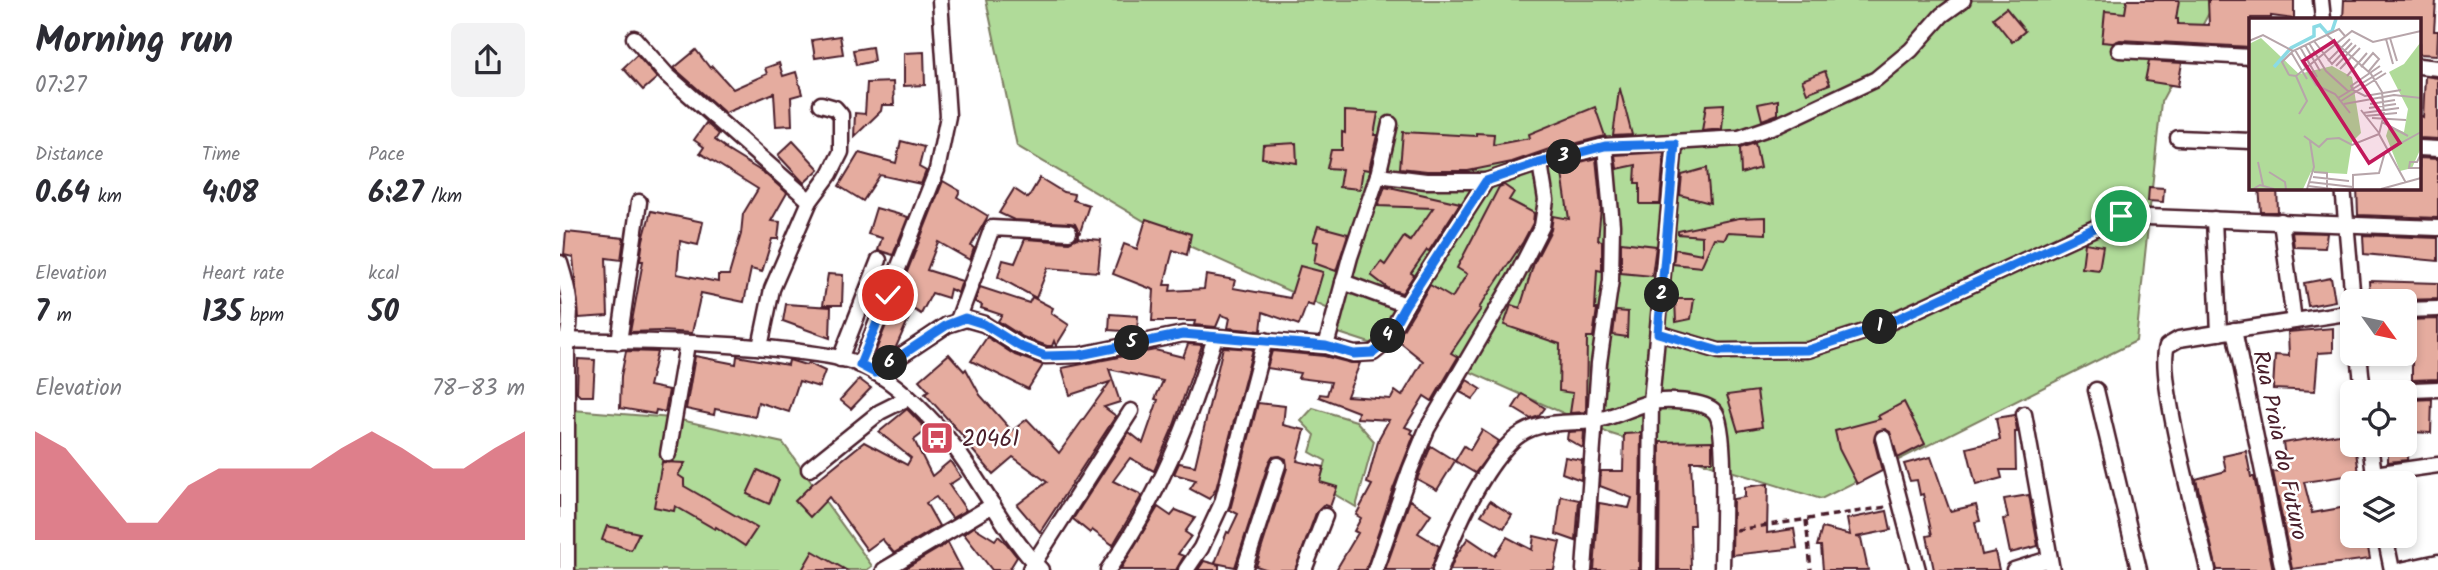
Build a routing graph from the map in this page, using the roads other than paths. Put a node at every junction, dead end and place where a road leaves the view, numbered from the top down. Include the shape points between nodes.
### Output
1 (940, 0) edge
2 (1963, 0) edge
3 (2321, 0) edge
4 (2323, 18) edge
5 (635, 38) dead end
6 (2119, 50) dead end
7 (2249, 57) edge
8 (2420, 66) edge
9 (2438, 68) edge
10 (821, 104) dead end
11 (1390, 124) dead end
12 (2178, 138) dead end
13 (2249, 141) edge
14 (1675, 144) junction
15 (1605, 146) junction
16 (2420, 148) edge
17 (2438, 149) edge
18 (1539, 163) junction
19 (1378, 175) junction
20 (1486, 181) junction
21 (2343, 189) edge
22 (810, 201) junction
23 (639, 202) dead end
24 (2214, 219) junction
25 (2281, 221) junction
26 (2348, 226) junction
27 (2438, 228) edge
28 (1069, 232) dead end
29 (878, 260) dead end
30 (560, 263) edge
31 (1343, 282) junction
32 (2352, 289) edge
33 (1406, 304) junction
34 (2438, 309) edge
35 (2417, 310) edge
36 (2340, 314) edge
37 (958, 320) junction
38 (2294, 321) junction
39 (2227, 331) junction
40 (1658, 333) junction
41 (1215, 337) junction
42 (564, 340) edge
43 (1265, 340) junction
44 (619, 342) junction
45 (687, 344) junction
46 (1326, 346) junction
47 (760, 347) junction
48 (840, 359) junction
49 (860, 365) junction
50 (875, 373) junction
51 (2438, 389) edge
52 (2096, 390) dead end
53 (2417, 390) edge
54 (908, 398) junction
55 (1651, 402) junction
56 (1131, 411) dead end
57 (2024, 414) dead end
58 (1595, 421) junction
59 (1883, 438) dead end
60 (668, 454) dead end
61 (1278, 465) dead end
62 (2438, 465) edge
63 (809, 469) dead end
64 (2409, 471) edge
65 (993, 505) junction
66 (1325, 516) dead end
67 (2387, 548) edge
68 (2438, 562) edge
69 (2050, 565) edge
70 (1035, 568) edge
71 (567, 570) edge
72 (884, 570) edge
73 (1108, 570) edge
74 (1186, 570) edge
75 (1244, 570) edge
76 (1304, 570) edge
77 (1375, 570) edge
78 (1440, 570) edge
79 (1584, 570) edge
80 (1648, 570) edge
81 (1722, 570) edge
82 (1918, 570) edge
83 (2014, 570) edge
84 (2138, 570) edge
85 (2208, 570) edge
86 (2283, 570) edge
87 (2392, 570) edge
88 (2401, 570) edge

1 - 49 street via 948,116 937,170
2 - 14 street via 1876,79 1842,97 1739,138
3 - 4 street
5 - 22 street via 667,75
6 - 7 street
8 - 9 street
10 - 22 street via 841,115 841,152
11 - 19 street
12 - 13 street
14 - 15 street
14 - 40 street
15 - 18 street
15 - 58 street via 1611,281 1598,363
16 - 17 street
18 - 20 street
18 - 77 street via 1546,200 1542,226 1427,429
19 - 20 street
19 - 31 street
20 - 33 street
21 - 26 street
22 - 47 street via 772,289
23 - 44 street
24 - 25 street
24 - 39 street, Rua Praia do Futuro
24 - 40 street via 2121,216 1879,327 1808,350 1719,351
25 - 26 street
25 - 38 street
26 - 27 street
26 - 32 street
28 - 37 street via 992,228
29 - 48 street
30 - 42 street via 570,298 571,320
31 - 33 street
31 - 46 street
33 - 46 street via 1383,345 1373,353 1354,354
34 - 35 street
36 - 38 street
37 - 41 street via 978,322 1045,356 1080,355 1183,334
37 - 50 street
38 - 39 street
39 - 85 street via 2179,339 2167,346 2165,360
39 - 86 street, Rua Praia do Futuro
40 - 55 street
41 - 43 street
41 - 73 street via 1166,470
42 - 44 street
42 - 71 street
43 - 46 street
43 - 74 street via 1222,503
44 - 45 street
45 - 47 street
45 - 60 street
47 - 48 street
48 - 49 street
49 - 50 street
50 - 54 street
51 - 53 street
52 - 84 street
54 - 63 street via 880,412
54 - 65 street via 939,428
55 - 58 street
55 - 80 street
55 - 81 street via 1699,403 1716,412 1720,421
56 - 70 street
57 - 69 street
58 - 78 street via 1553,423 1529,429 1512,441 1470,501
58 - 79 street
59 - 82 street
61 - 75 street
62 - 64 street
65 - 70 street
65 - 72 street
66 - 76 street
67 - 87 street
68 - 88 street
69 - 83 street

